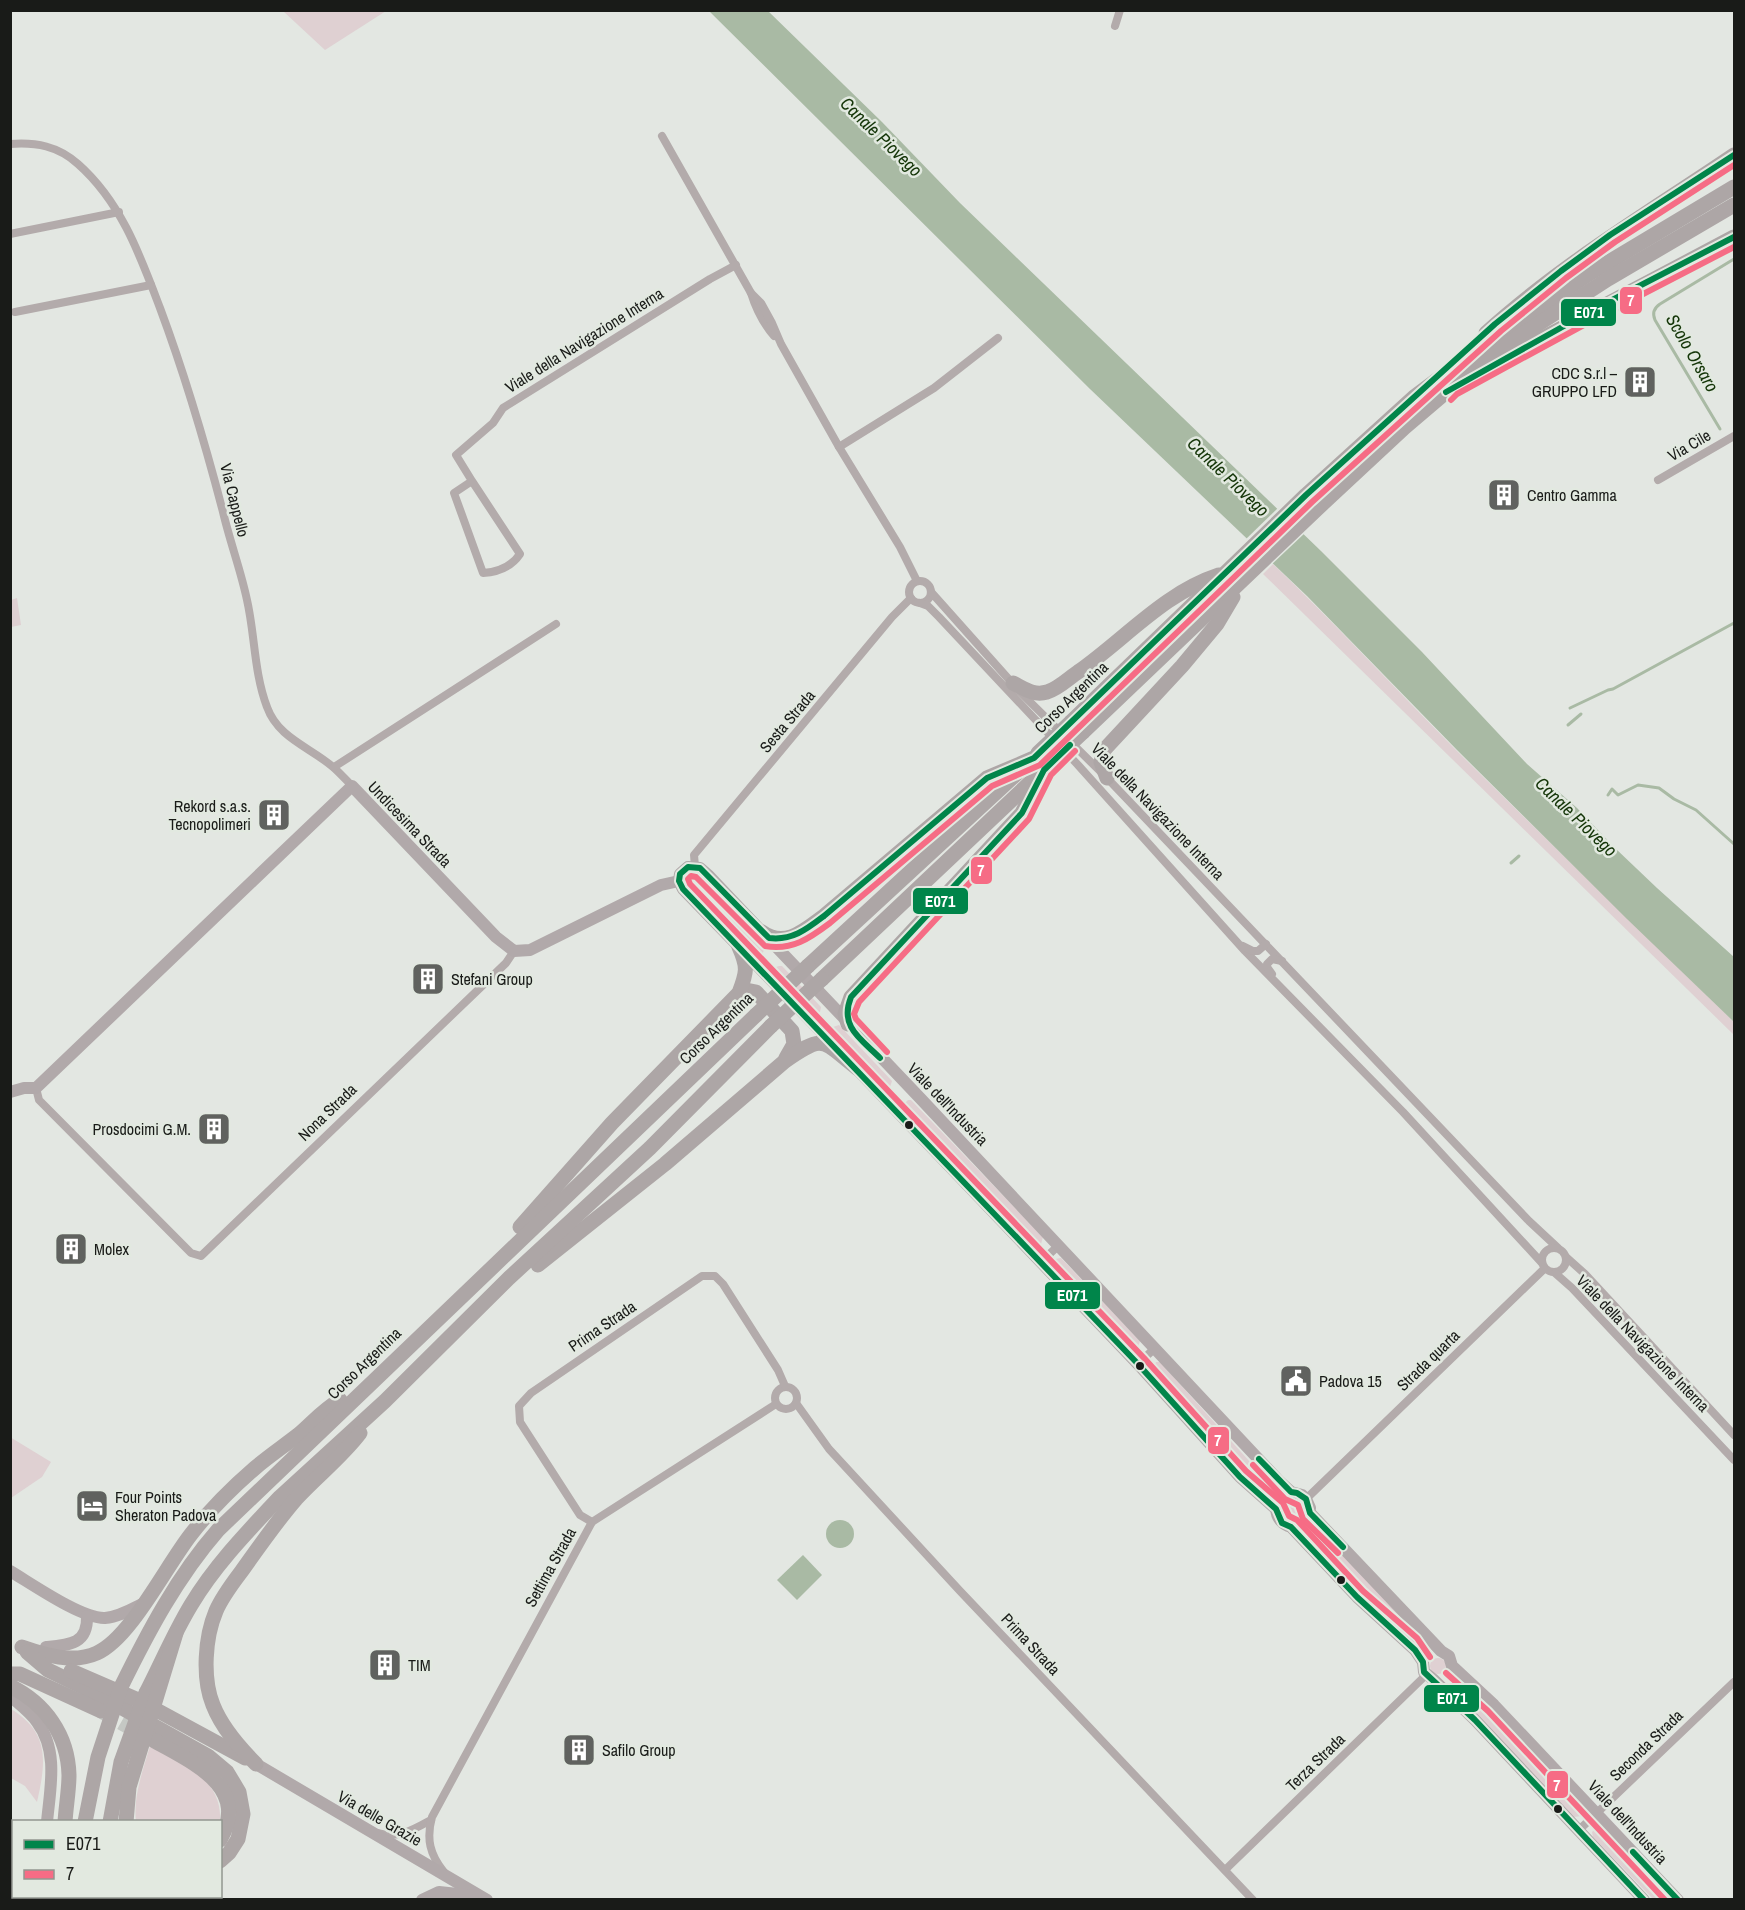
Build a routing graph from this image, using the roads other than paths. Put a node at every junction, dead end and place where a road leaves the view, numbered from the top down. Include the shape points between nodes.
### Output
1 (1120, 10) edge
2 (1115, 26) dead end
3 (662, 136) dead end
4 (10, 144) edge
5 (1734, 155) edge
6 (1734, 187) edge
7 (1734, 205) edge
8 (118, 212) junction
9 (10, 234) edge
10 (1734, 237) edge
11 (736, 265) junction
12 (152, 285) junction
13 (15, 312) dead end
14 (998, 338) dead end
15 (1452, 387) junction
16 (1414, 397) junction
17 (1734, 436) edge
18 (839, 447) junction
19 (1658, 480) dead end
20 (472, 482) junction
21 (1228, 569) junction
22 (1244, 579) junction
23 (917, 581) junction
24 (931, 592) junction
25 (911, 598) junction
26 (920, 603) junction
27 (556, 624) dead end
28 (1013, 683) junction
29 (278, 726) joint
30 (1077, 727) junction
31 (1041, 761) junction
32 (334, 767) junction
33 (1107, 778) junction
34 (352, 786) junction
35 (694, 866) junction
36 (680, 881) junction
37 (762, 932) junction
38 (1266, 944) junction
39 (1242, 946) junction
40 (739, 947) junction
41 (514, 951) junction
42 (1282, 962) junction
43 (1275, 979) junction
44 (739, 993) junction
45 (848, 1024) junction
46 (785, 1061) junction
47 (857, 1068) junction
48 (36, 1088) junction
49 (10, 1092) edge
50 (1415, 1101) junction
51 (1403, 1112) junction
52 (1059, 1245) junction
53 (1558, 1248) junction
54 (1566, 1257) junction
55 (1041, 1262) junction
56 (1543, 1266) junction
57 (1555, 1273) junction
58 (447, 1310) junction
59 (461, 1327) junction
60 (1155, 1348) junction
61 (1138, 1364) junction
62 (368, 1384) junction
63 (785, 1386) junction
64 (385, 1401) junction
65 (796, 1403) junction
66 (776, 1404) junction
67 (1734, 1435) edge
68 (1734, 1460) edge
69 (1291, 1492) junction
70 (1306, 1499) junction
71 (1276, 1509) junction
72 (1310, 1513) junction
73 (592, 1522) junction
74 (1291, 1527) junction
75 (10, 1571) edge
76 (144, 1603) junction
77 (87, 1616) junction
78 (176, 1633) junction
79 (16, 1644) edge
80 (46, 1647) joint
81 (1441, 1651) junction
82 (1423, 1662) junction
83 (1452, 1665) junction
84 (10, 1674) edge
85 (1430, 1678) junction
86 (1734, 1682) edge
87 (10, 1686) edge
88 (10, 1696) edge
89 (101, 1711) tunnel mouth
90 (153, 1740) tunnel mouth
91 (256, 1764) junction
92 (1597, 1814) junction
93 (47, 1820) edge
94 (65, 1820) edge
95 (85, 1820) edge
96 (110, 1820) edge
97 (126, 1820) edge
98 (431, 1820) junction
99 (367, 1830) junction
100 (1579, 1830) junction
101 (223, 1837) edge
102 (222, 1859) edge
103 (1225, 1870) junction
104 (449, 1877) junction
105 (485, 1898) edge
106 (422, 1899) edge
107 (1252, 1899) edge
108 (1644, 1899) edge
109 (1678, 1899) edge

1 - 2 street
3 - 11 street, Viale della Navigazione Interna
4 - 8 street, Via Cappello via 31,142 57,149 77,163
5 - 16 highway via 1561,271
6 - 16 highway, Corso Argentina via 1592,272 1501,332
7 - 15 highway, Corso Argentina via 1519,336
8 - 9 street
8 - 12 street, Via Cappello
10 - 15 highway
11 - 18 street, Viale della Navigazione Interna via 766,326
11 - 20 street, Viale della Navigazione Interna via 503,408 493,423 456,455
12 - 13 street
12 - 29 street, Via Cappello via 207,450 247,600 262,691
14 - 18 street via 934,388
15 - 22 highway, Corso Argentina
16 - 21 highway, Corso Argentina
17 - 19 street, Via Cile
18 - 23 street, Viale della Navigazione Interna
20 - 20 street, Viale della Navigazione Interna via 454,493 483,573 492,572 514,563 520,554
21 - 28 highway via 1182,591 1049,692 1034,694
21 - 30 highway, Corso Argentina
22 - 30 highway, Corso Argentina
22 - 33 highway via 1217,624 1104,750 1101,762
23 - 24 street, Viale della Navigazione Interna via 927,583
23 - 25 street via 909,590
24 - 26 street
24 - 28 street, Viale della Navigazione Interna
25 - 26 street, Viale della Navigazione Interna
25 - 35 street, Sesta Strada via 694,855
26 - 39 street, Viale della Navigazione Interna via 928,606 1031,714
27 - 32 street
28 - 33 street, Viale della Navigazione Interna
29 - 32 street, Undicesima Strada via 292,740
30 - 31 highway, Corso Argentina, bridge
31 - 37 highway via 987,778 795,936 778,940
31 - 45 highway via 1022,813 851,997 845,1014
31 - 58 highway, Corso Argentina, bridge via 808,966
31 - 59 highway, Corso Argentina, bridge via 682,1118
32 - 34 street, Undicesima Strada
33 - 38 street, Viale della Navigazione Interna
34 - 41 street, Undicesima Strada via 496,938
34 - 48 street
35 - 36 street via 680,874
35 - 37 street, Viale dell'Industria via 708,875
36 - 40 street via 683,889
36 - 41 street via 661,885 530,950
37 - 45 street, Viale dell'Industria
38 - 39 street via 1258,951
38 - 42 street, Viale della Navigazione Interna
39 - 43 street, Viale della Navigazione Interna
40 - 44 highway via 747,972
40 - 47 street
41 - 48 street, Nona Strada via 506,963 201,1256 191,1253 39,1100
42 - 43 street via 1272,959 1267,964
42 - 50 street, Viale della Navigazione Interna
43 - 51 street, Viale della Navigazione Interna
44 - 46 highway via 756,992 792,1031 794,1044
44 - 58 highway via 612,1123
45 - 52 street, Viale dell'Industria
46 - 47 highway via 814,1042 833,1048
46 - 59 highway via 665,1164
47 - 55 street
48 - 49 street
50 - 51 street
50 - 53 street, Viale della Navigazione Interna
51 - 56 street, Viale della Navigazione Interna
52 - 55 street
52 - 60 street, Viale dell'Industria
53 - 54 street, Viale della Navigazione Interna
53 - 56 street via 1544,1252
54 - 57 street, Viale della Navigazione Interna via 1565,1267
54 - 67 street, Viale della Navigazione Interna
55 - 61 street
56 - 57 street, Viale della Navigazione Interna
56 - 70 street, Strada quarta
57 - 68 street, Viale della Navigazione Interna
58 - 62 highway, Corso Argentina
59 - 64 highway, Corso Argentina
60 - 61 street
60 - 69 street, Viale dell'Industria
61 - 71 street via 1240,1477
62 - 76 highway via 331,1405 248,1475 192,1533
62 - 95 highway, Corso Argentina, bridge via 238,1509 186,1571 121,1687 98,1756
63 - 65 street, Prima Strada via 796,1392
63 - 66 street via 775,1393
63 - 73 street, Prima Strada via 723,1284 715,1276 702,1276 531,1393 519,1406 520,1422 580,1515
64 - 78 highway, Corso Argentina via 252,1526 217,1567
64 - 91 highway via 346,1452 274,1524 216,1612 207,1654 210,1695 222,1723
65 - 66 street via 786,1409
65 - 103 street, Prima Strada via 829,1449
66 - 73 street, Settima Strada
69 - 70 street, Viale dell'Industria
69 - 71 street via 1280,1498
70 - 72 street, Viale dell'Industria
71 - 74 street via 1282,1523
72 - 74 street via 1305,1522
72 - 81 street, Viale dell'Industria
73 - 98 street, Settima Strada
74 - 82 street
75 - 77 street
76 - 77 street via 116,1616
76 - 79 highway via 123,1633 96,1654 60,1658
77 - 80 street via 83,1636 74,1643
78 - 96 highway, Corso Argentina, bridge via 146,1693 122,1762
78 - 97 highway, bridge via 129,1787
79 - 80 highway
79 - 91 highway via 138,1700
79 - 102 highway via 48,1670 208,1756 226,1772 239,1792 243,1814 237,1839
81 - 82 street via 1430,1653
81 - 83 street, Viale dell'Industria via 1449,1656
82 - 85 street via 1424,1672
83 - 85 street via 1445,1679
83 - 92 street, Viale dell'Industria
84 - 89 highway via 20,1674
85 - 100 street
85 - 103 street, Terza Strada
86 - 92 street, Seconda Strada
87 - 94 highway via 29,1696 49,1715 67,1757
88 - 93 street via 36,1721 48,1742 51,1762
90 - 101 highway via 203,1769 218,1783 228,1807
91 - 99 street, Via delle Grazie
92 - 100 street, Seconda Strada
92 - 109 street, Viale dell'Industria
98 - 99 street via 395,1836
98 - 104 street, Settima Strada via 429,1843 433,1857
99 - 104 street, Via delle Grazie
100 - 108 street
103 - 107 street, Prima Strada
104 - 105 street, Via delle Grazie
105 - 106 street via 444,1892

